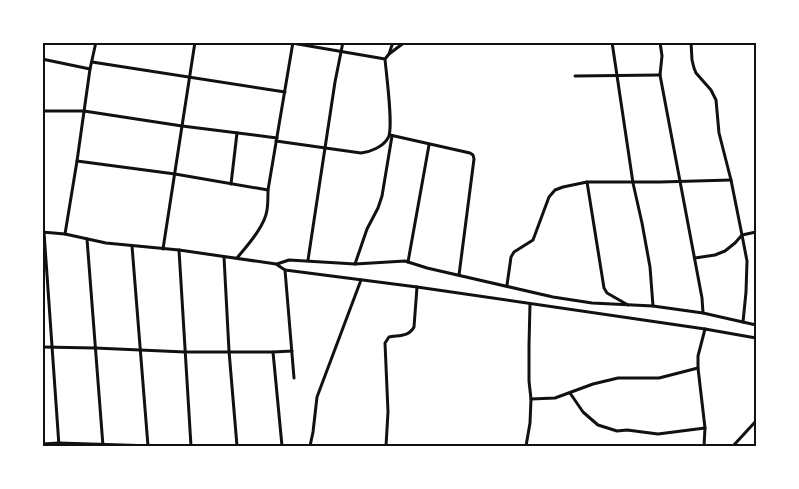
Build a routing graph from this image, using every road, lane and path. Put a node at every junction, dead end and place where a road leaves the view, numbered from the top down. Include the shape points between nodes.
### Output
1 (96, 42) edge
2 (195, 42) edge
3 (286, 42) edge
4 (343, 42) edge
5 (393, 42) edge
6 (405, 42) edge
7 (612, 42) edge
8 (660, 42) edge
9 (691, 42) edge
10 (293, 43) edge
11 (341, 52) junction
12 (389, 54) junction
13 (42, 59) edge
14 (385, 59) junction
15 (92, 62) junction
16 (90, 69) junction
17 (660, 75) junction
18 (576, 76) dead end
19 (617, 76) junction
20 (190, 78) junction
21 (285, 92) junction
22 (42, 111) edge
23 (84, 111) junction
24 (182, 126) junction
25 (237, 133) junction
26 (391, 136) junction
27 (276, 140) junction
28 (429, 145) junction
29 (325, 149) junction
30 (77, 161) junction
31 (175, 174) junction
32 (731, 180) junction
33 (587, 182) junction
34 (680, 182) junction
35 (633, 183) junction
36 (231, 184) junction
37 (268, 190) junction
38 (43, 232) edge
39 (756, 232) edge
40 (64, 234) junction
41 (742, 235) junction
42 (87, 239) junction
43 (132, 246) junction
44 (163, 249) junction
45 (179, 250) junction
46 (224, 257) junction
47 (236, 258) junction
48 (694, 258) junction
49 (308, 260) junction
50 (408, 262) junction
51 (276, 264) junction
52 (355, 264) junction
53 (285, 270) junction
54 (459, 275) junction
55 (361, 280) junction
56 (506, 285) junction
57 (417, 287) junction
58 (530, 304) junction
59 (628, 306) junction
60 (653, 306) junction
61 (703, 313) junction
62 (743, 322) junction
63 (756, 325) edge
64 (705, 329) junction
65 (756, 338) edge
66 (42, 348) edge
67 (52, 348) junction
68 (95, 348) junction
69 (139, 350) junction
70 (229, 351) junction
71 (292, 351) junction
72 (185, 352) junction
73 (273, 352) junction
74 (698, 368) junction
75 (294, 378) dead end
76 (570, 393) junction
77 (531, 400) junction
78 (756, 421) edge
79 (705, 428) junction
80 (42, 444) edge
81 (59, 445) edge
82 (103, 446) edge
83 (148, 446) edge
84 (154, 446) edge
85 (191, 446) edge
86 (237, 446) edge
87 (282, 446) edge
88 (310, 446) edge
89 (386, 446) edge
90 (526, 446) edge
91 (704, 446) edge
92 (733, 446) edge

1 - 15 street
2 - 20 street
3 - 10 street
4 - 11 street
5 - 12 street
6 - 12 street
7 - 19 street
8 - 17 street
9 - 32 street via 696,73 716,100 719,134
10 - 11 street
10 - 21 street
11 - 14 street
11 - 29 street
12 - 14 street
13 - 16 street
14 - 26 street
15 - 16 street
15 - 20 street
16 - 23 street
17 - 19 street
17 - 34 street
18 - 19 street
19 - 35 street
20 - 21 street
20 - 24 street
21 - 27 street
22 - 23 street
23 - 24 street
23 - 30 street
24 - 25 street
24 - 31 street
25 - 27 street
25 - 36 street
26 - 28 street
26 - 29 street via 368,152
26 - 52 street via 382,196 366,229
27 - 29 street
27 - 37 street
28 - 50 street
28 - 54 street via 474,155
29 - 49 street
30 - 31 street
30 - 40 street
31 - 36 street
31 - 44 street
32 - 34 street
32 - 41 street
33 - 35 street
33 - 56 street via 562,187 551,193 535,238 511,257
33 - 59 street via 604,288 606,293
34 - 35 street
34 - 48 street
35 - 60 street via 650,266
36 - 37 street
37 - 47 street via 266,215 256,234
38 - 40 street
38 - 67 street
39 - 41 street
40 - 42 street
41 - 48 street via 725,251
41 - 62 street via 747,261
42 - 43 street
42 - 68 street
43 - 44 street
43 - 69 street
44 - 45 street
45 - 46 street
45 - 72 street
46 - 47 street
46 - 70 street
47 - 51 street
48 - 61 street
49 - 51 street
49 - 52 street
50 - 52 street
50 - 54 street
51 - 53 street
53 - 55 street
53 - 71 street
54 - 56 street
55 - 57 street
55 - 88 street via 317,397
56 - 59 street via 553,297
57 - 58 street
57 - 89 street via 412,331 389,337 385,343
58 - 64 street
58 - 77 street
59 - 60 street
60 - 61 street
61 - 62 street
62 - 63 street
64 - 65 street
64 - 74 street
66 - 67 street
67 - 68 street
67 - 81 street
68 - 69 street
68 - 82 street
69 - 72 street
69 - 83 street
70 - 72 street
70 - 73 street
70 - 86 street
71 - 73 street
71 - 75 street
72 - 85 street
73 - 87 street
74 - 76 street via 659,378 618,378
74 - 79 street
76 - 77 street
76 - 79 street via 590,419 617,431 658,434
77 - 90 street
78 - 92 street
79 - 91 street
80 - 81 street
81 - 82 street
82 - 83 street
83 - 84 street

